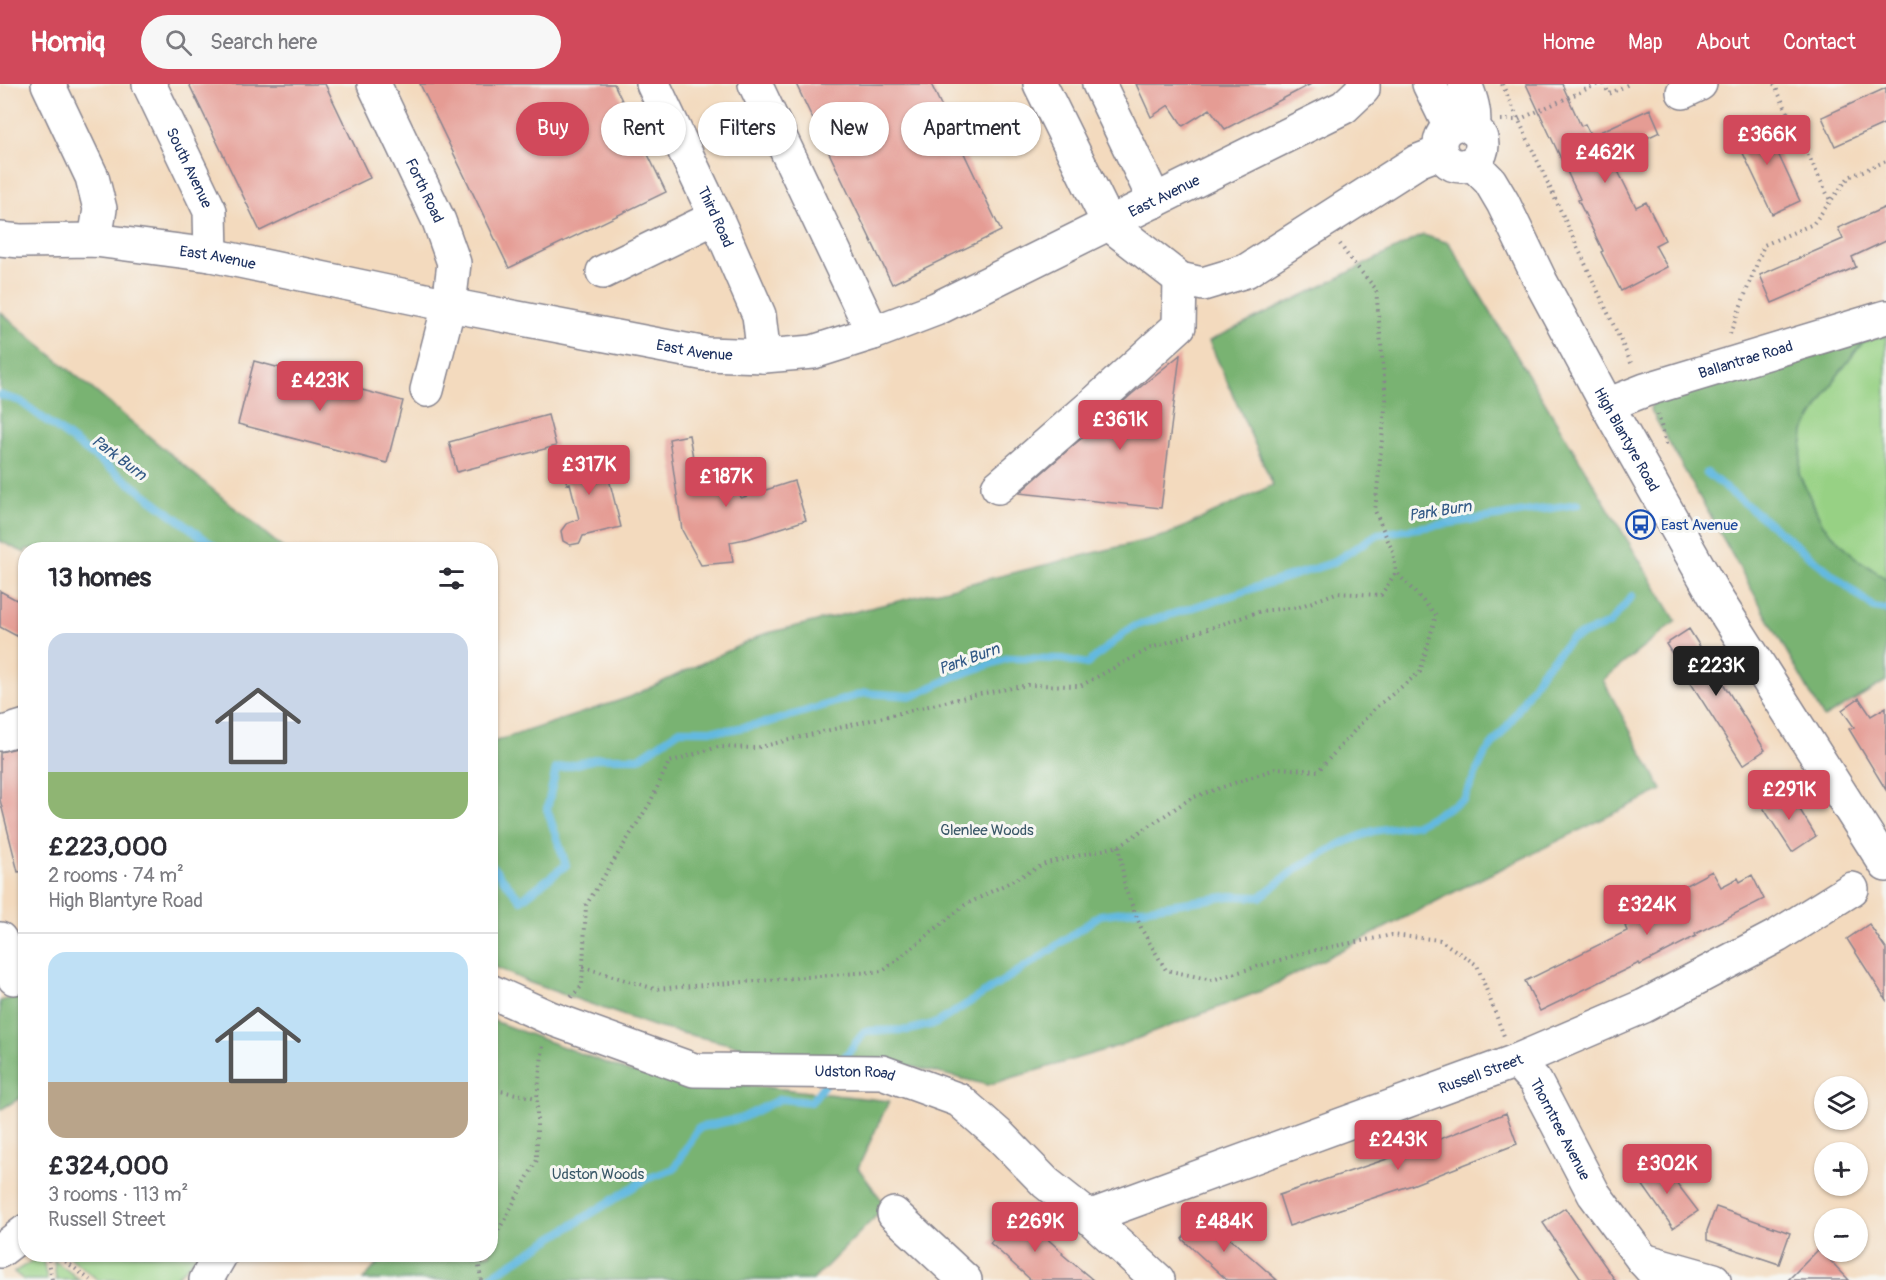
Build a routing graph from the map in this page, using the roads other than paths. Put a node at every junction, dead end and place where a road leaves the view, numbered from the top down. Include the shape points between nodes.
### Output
1 (48, 84) edge
2 (149, 84) edge
3 (374, 84) edge
4 (653, 84) edge
5 (755, 84) edge
6 (1040, 84) edge
7 (1099, 84) edge
8 (1465, 84) edge
9 (1430, 85) edge
10 (1353, 95) edge
11 (1455, 136) junction
12 (1155, 201) junction
13 (716, 217) junction
14 (1109, 224) junction
15 (0, 239) edge
16 (95, 240) junction
17 (211, 255) junction
18 (603, 272) dead end
19 (1180, 279) junction
20 (449, 305) junction
21 (1886, 317) edge
22 (873, 333) junction
23 (764, 356) junction
24 (427, 390) dead end
25 (1607, 405) junction
26 (998, 487) dead end
27 (18, 728) edge
28 (0, 734) edge
29 (1886, 865) edge
30 (1852, 888) dead end
31 (0, 939) edge
32 (13, 978) edge
33 (498, 995) edge
34 (1516, 1061) junction
35 (894, 1214) dead end
36 (1089, 1216) junction
37 (18, 1237) edge
38 (0, 1251) edge
39 (216, 1262) edge
40 (1652, 1270) edge
41 (206, 1280) edge
42 (965, 1280) edge
43 (1158, 1280) edge
44 (1714, 1280) edge

1 - 16 street via 92,177 100,209
2 - 17 street, South Avenue via 210,211
3 - 20 street, Forth Road via 439,221 454,263
4 - 13 street, Third Road
5 - 22 street
6 - 14 street
7 - 12 street
8 - 11 street via 1475,120
9 - 11 street
10 - 12 street, East Avenue
11 - 19 street via 1246,271 1203,284
11 - 25 street, High Blantyre Road via 1481,140 1480,153 1472,163 1490,181 1503,203 1540,282
12 - 14 street, East Avenue
13 - 18 street
13 - 23 street, Third Road via 759,315
14 - 19 street
14 - 22 street, East Avenue via 936,309
15 - 16 street, East Avenue
16 - 17 street, East Avenue
17 - 20 street, East Avenue
19 - 26 street via 1179,326
20 - 23 street, East Avenue via 706,354
20 - 24 street, Forth Road
21 - 25 street, Ballantrae Road
22 - 23 street, East Avenue via 813,351
25 - 29 street, High Blantyre Road via 1716,598
27 - 28 street
30 - 34 street, Russell Street via 1777,936 1644,1006
31 - 32 street
33 - 36 street, Udston Road via 550,1018 694,1070 882,1072 948,1096 958,1100 1046,1183
34 - 36 street, Russell Street
34 - 40 street, Thorntree Avenue via 1535,1081 1594,1194
35 - 42 street
36 - 43 street, Udston Road
37 - 38 street
39 - 41 street
40 - 44 street, Thorntree Avenue

